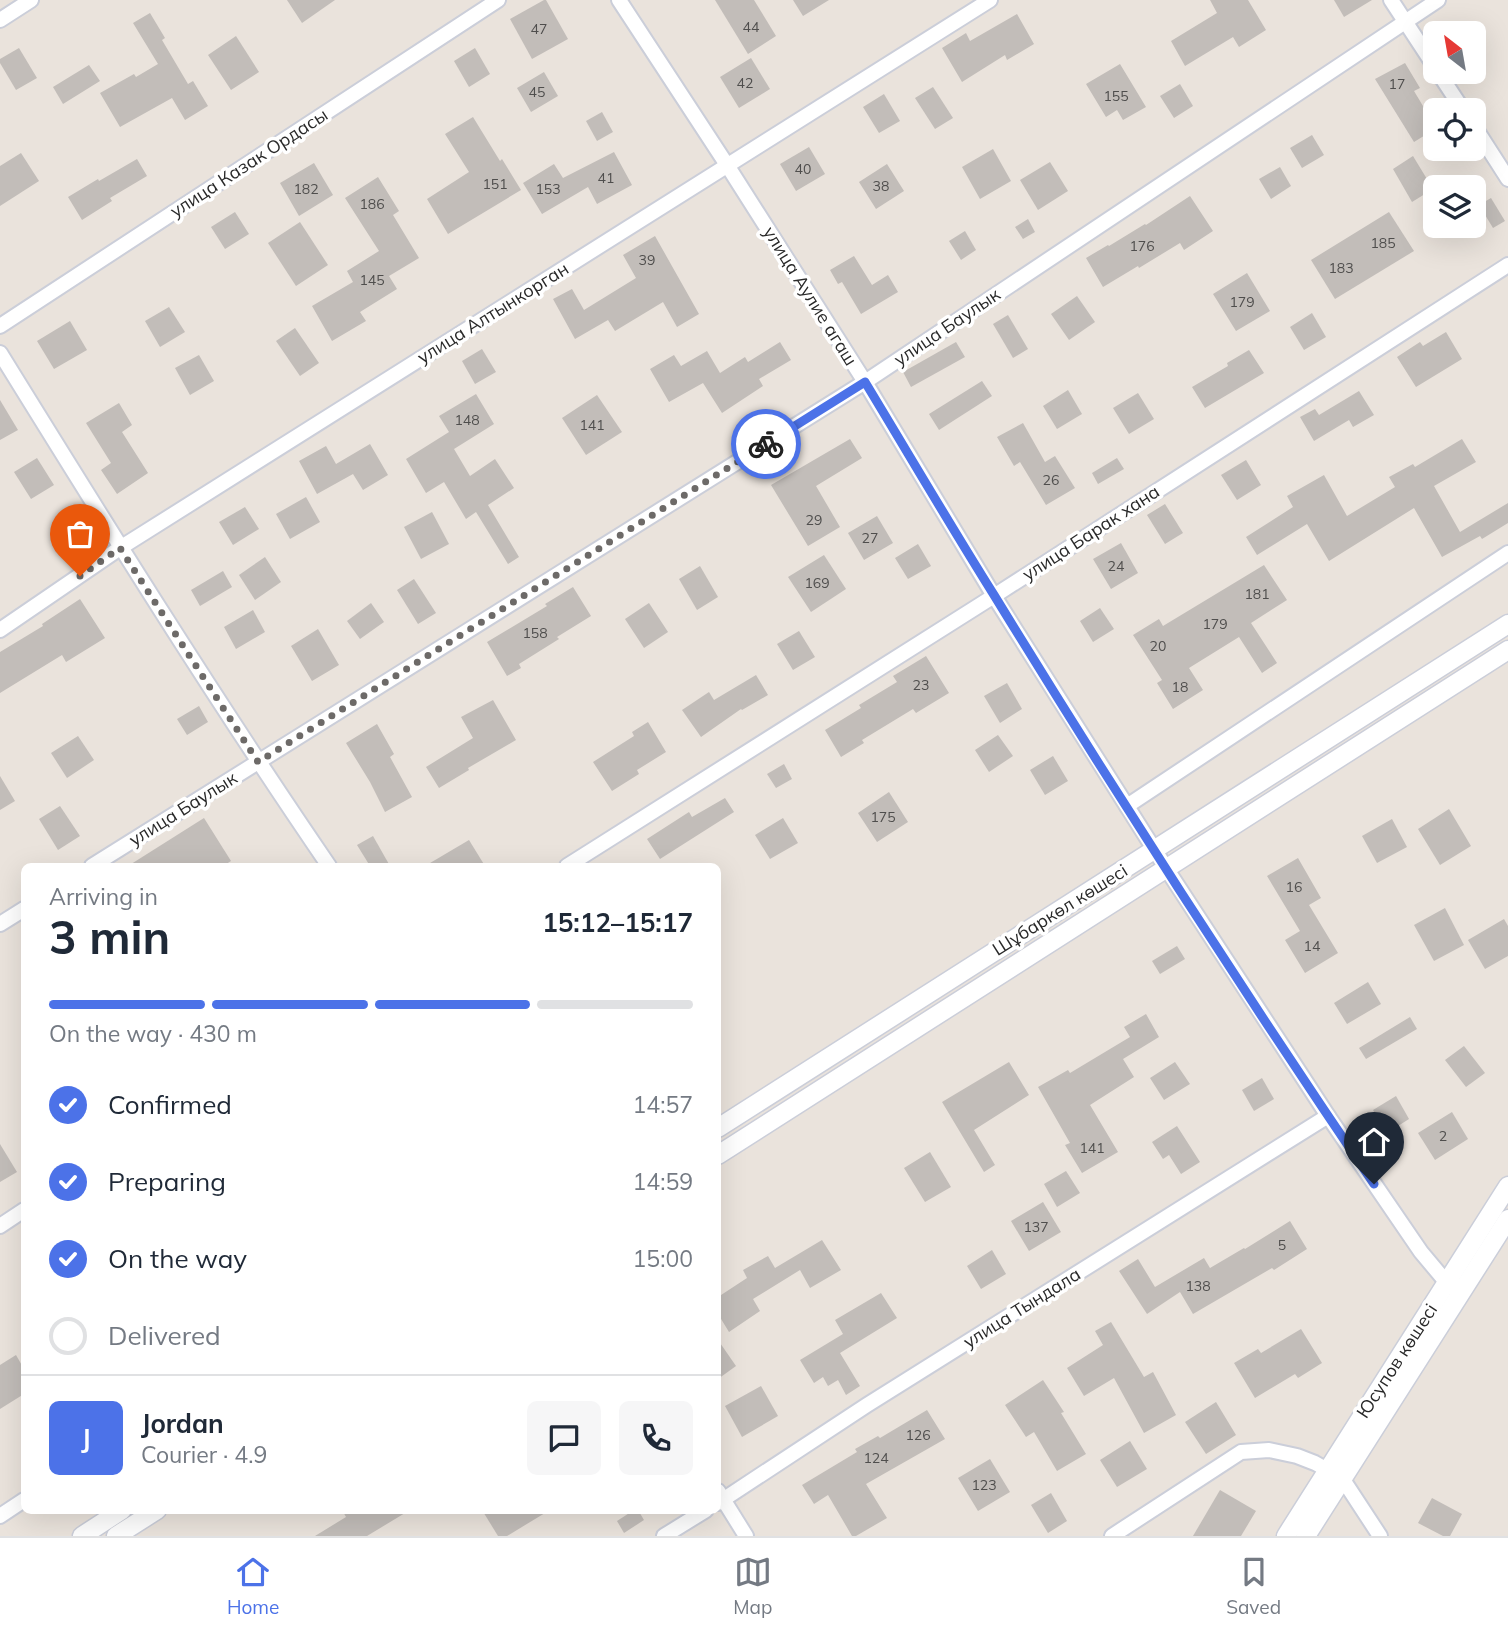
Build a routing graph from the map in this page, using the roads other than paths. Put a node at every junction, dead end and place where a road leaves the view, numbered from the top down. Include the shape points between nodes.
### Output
1 (31, 0) edge
2 (498, 0) edge
3 (619, 0) edge
4 (990, 0) edge
5 (1391, 0) edge
6 (1438, 0) edge
7 (0, 20) edge
8 (1404, 21) junction
9 (1423, 50) edge
10 (1486, 145) edge
11 (727, 165) junction
12 (1508, 179) edge
13 (1508, 265) edge
14 (0, 326) edge
15 (0, 353) edge
16 (865, 382) junction
17 (120, 548) junction
18 (1508, 553) edge
19 (994, 596) junction
20 (1508, 624) edge
21 (0, 630) edge
22 (1508, 650) edge
23 (258, 762) junction
24 (1127, 806) junction
25 (1155, 850) junction
26 (97, 863) edge
27 (327, 863) edge
28 (572, 863) edge
29 (1166, 868) junction
30 (21, 911) edge
31 (0, 924) edge
32 (1328, 1116) junction
33 (721, 1126) edge
34 (721, 1152) edge
35 (1508, 1186) edge
36 (21, 1212) edge
37 (1508, 1219) edge
38 (0, 1226) edge
39 (1455, 1286) junction
40 (1335, 1474) junction
41 (721, 1497) edge
42 (721, 1501) edge
43 (21, 1502) edge
44 (116, 1514) edge
45 (151, 1514) edge
46 (700, 1514) edge
47 (0, 1516) edge
48 (82, 1536) edge
49 (116, 1536) edge
50 (664, 1536) edge
51 (746, 1536) edge
52 (1112, 1536) edge
53 (1286, 1536) edge
54 (1306, 1536) edge
55 (1380, 1536) edge

1 - 7 street
2 - 14 street, улица Казак Ордасы
3 - 11 street, улица Аулие агаш
4 - 11 street, улица Алтынкорган
5 - 8 street
6 - 8 street, улица Баулык
8 - 9 street
8 - 16 street, улица Баулык
10 - 12 street
11 - 16 street, улица Аулие агаш
11 - 17 street, улица Алтынкорган
13 - 19 street, улица Барак хана
15 - 17 street
16 - 19 street, улица Аулие агаш
16 - 23 street, улица Баулык
17 - 21 street, улица Алтынкорган
17 - 23 street
18 - 24 street
19 - 24 street, улица Аулие агаш
19 - 28 street, улица Барак хана
20 - 25 street, Шұбаркөл көшесі
22 - 29 street
23 - 26 street, улица Баулык
23 - 27 street
24 - 25 street, улица Аулие агаш
25 - 29 street, улица Аулие агаш
25 - 33 street, Шұбаркөл көшесі
29 - 32 street, улица Аулие агаш
29 - 34 street
30 - 31 street
32 - 39 street, улица Аулие агаш via 1421,1252
32 - 41 street, улица Тындала
35 - 39 street, Юсупов көшесі
36 - 38 street
37 - 39 street, Юсупов көшесі
39 - 40 street, Юсупов көшесі
40 - 52 street via 1297,1456 1269,1450 1241,1452
40 - 53 street, Юсупов көшесі
40 - 54 street, Юсупов көшесі
40 - 55 street
42 - 51 street
43 - 47 street
44 - 48 street
45 - 49 street
46 - 50 street

